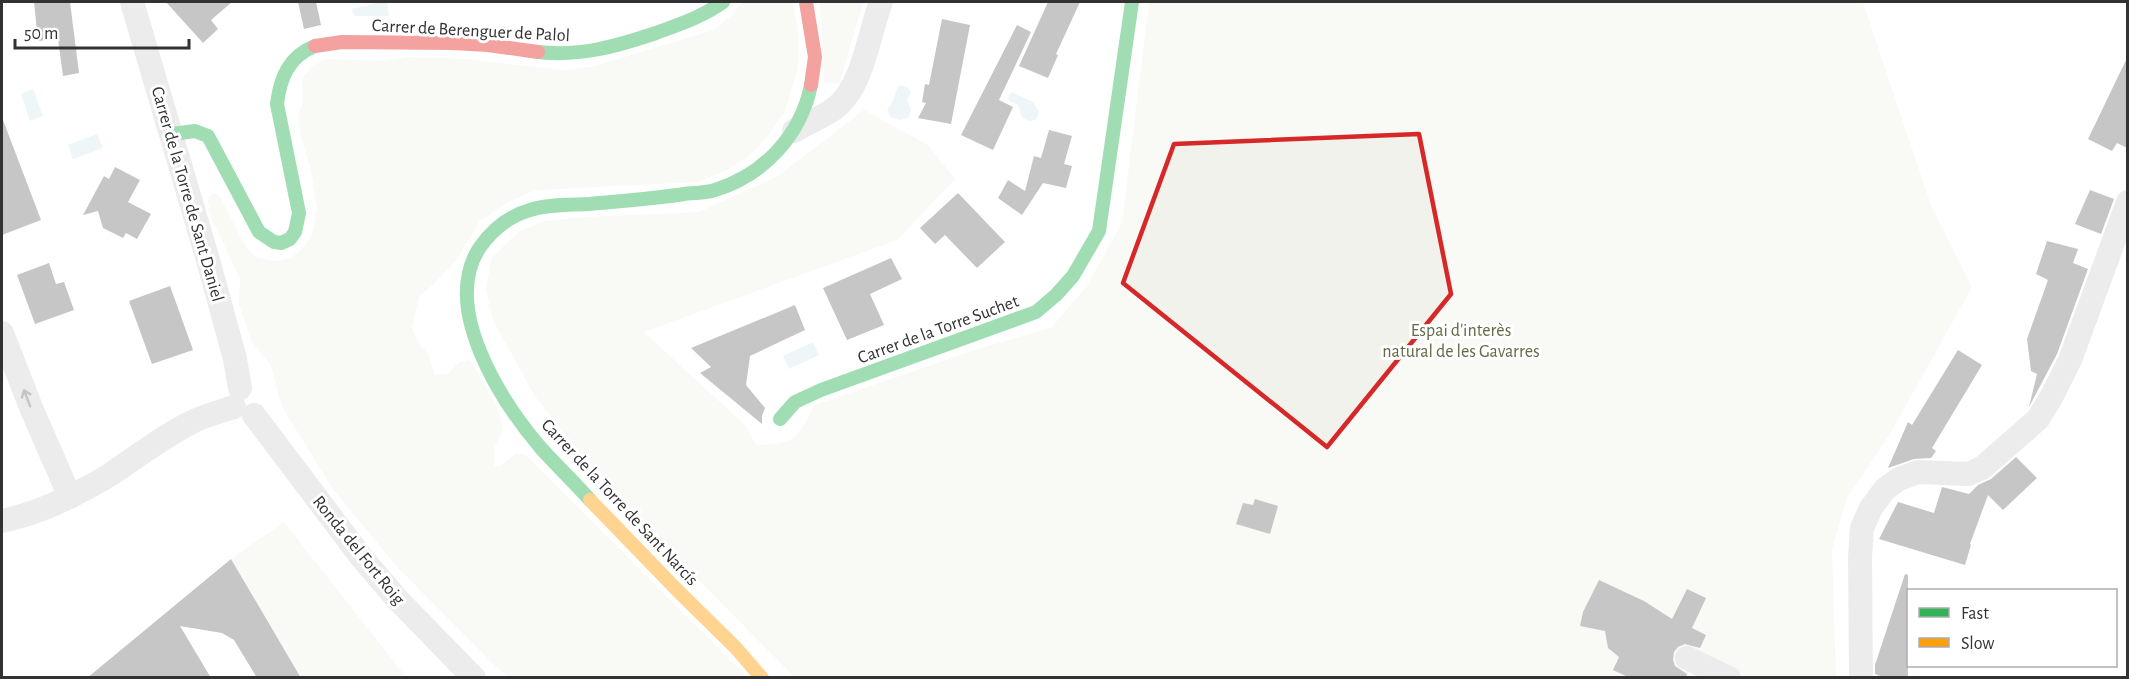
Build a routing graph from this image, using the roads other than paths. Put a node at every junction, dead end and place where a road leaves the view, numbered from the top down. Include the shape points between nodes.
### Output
1 (132, 2) edge
2 (723, 2) edge
3 (806, 2) edge
4 (880, 2) edge
5 (1132, 2) edge
6 (794, 131) junction
7 (172, 135) junction
8 (2127, 202) edge
9 (2, 333) edge
10 (243, 403) junction
11 (780, 420) dead end
12 (70, 497) junction
13 (2, 521) edge
14 (1687, 658) dead end
15 (474, 678) edge
16 (762, 678) edge
17 (1729, 678) edge
18 (1861, 678) edge

1 - 7 street, Carrer de la Torre de Sant Daniel
2 - 7 street, Carrer de Berenguer de Palol via 693,20 584,53 354,42 327,43 304,51 286,68 278,92 277,104 299,213 295,232 281,243 267,239 255,225 208,136 195,131
3 - 6 street, Carrer de la Torre de Sant Narcís via 815,57 811,88
4 - 6 street via 849,94 835,108
5 - 11 street, Carrer de la Torre Suchet via 1099,231 1070,280 1036,312 821,390 795,402
6 - 16 street, Carrer de la Torre de Sant Narcís via 773,157 743,178 714,190 522,212 485,240 472,263 466,291 474,330 489,367 524,426
7 - 10 street, Carrer de la Torre de Sant Daniel via 229,337
8 - 18 street via 2070,360 2038,419 1982,468 1968,474 1918,472 1885,489 1871,508 1862,528 1860,557
12 -> 9 street
10 - 12 street via 184,426
10 - 15 street, Ronda del Fort Roig via 362,558
12 - 13 street
14 - 17 street

